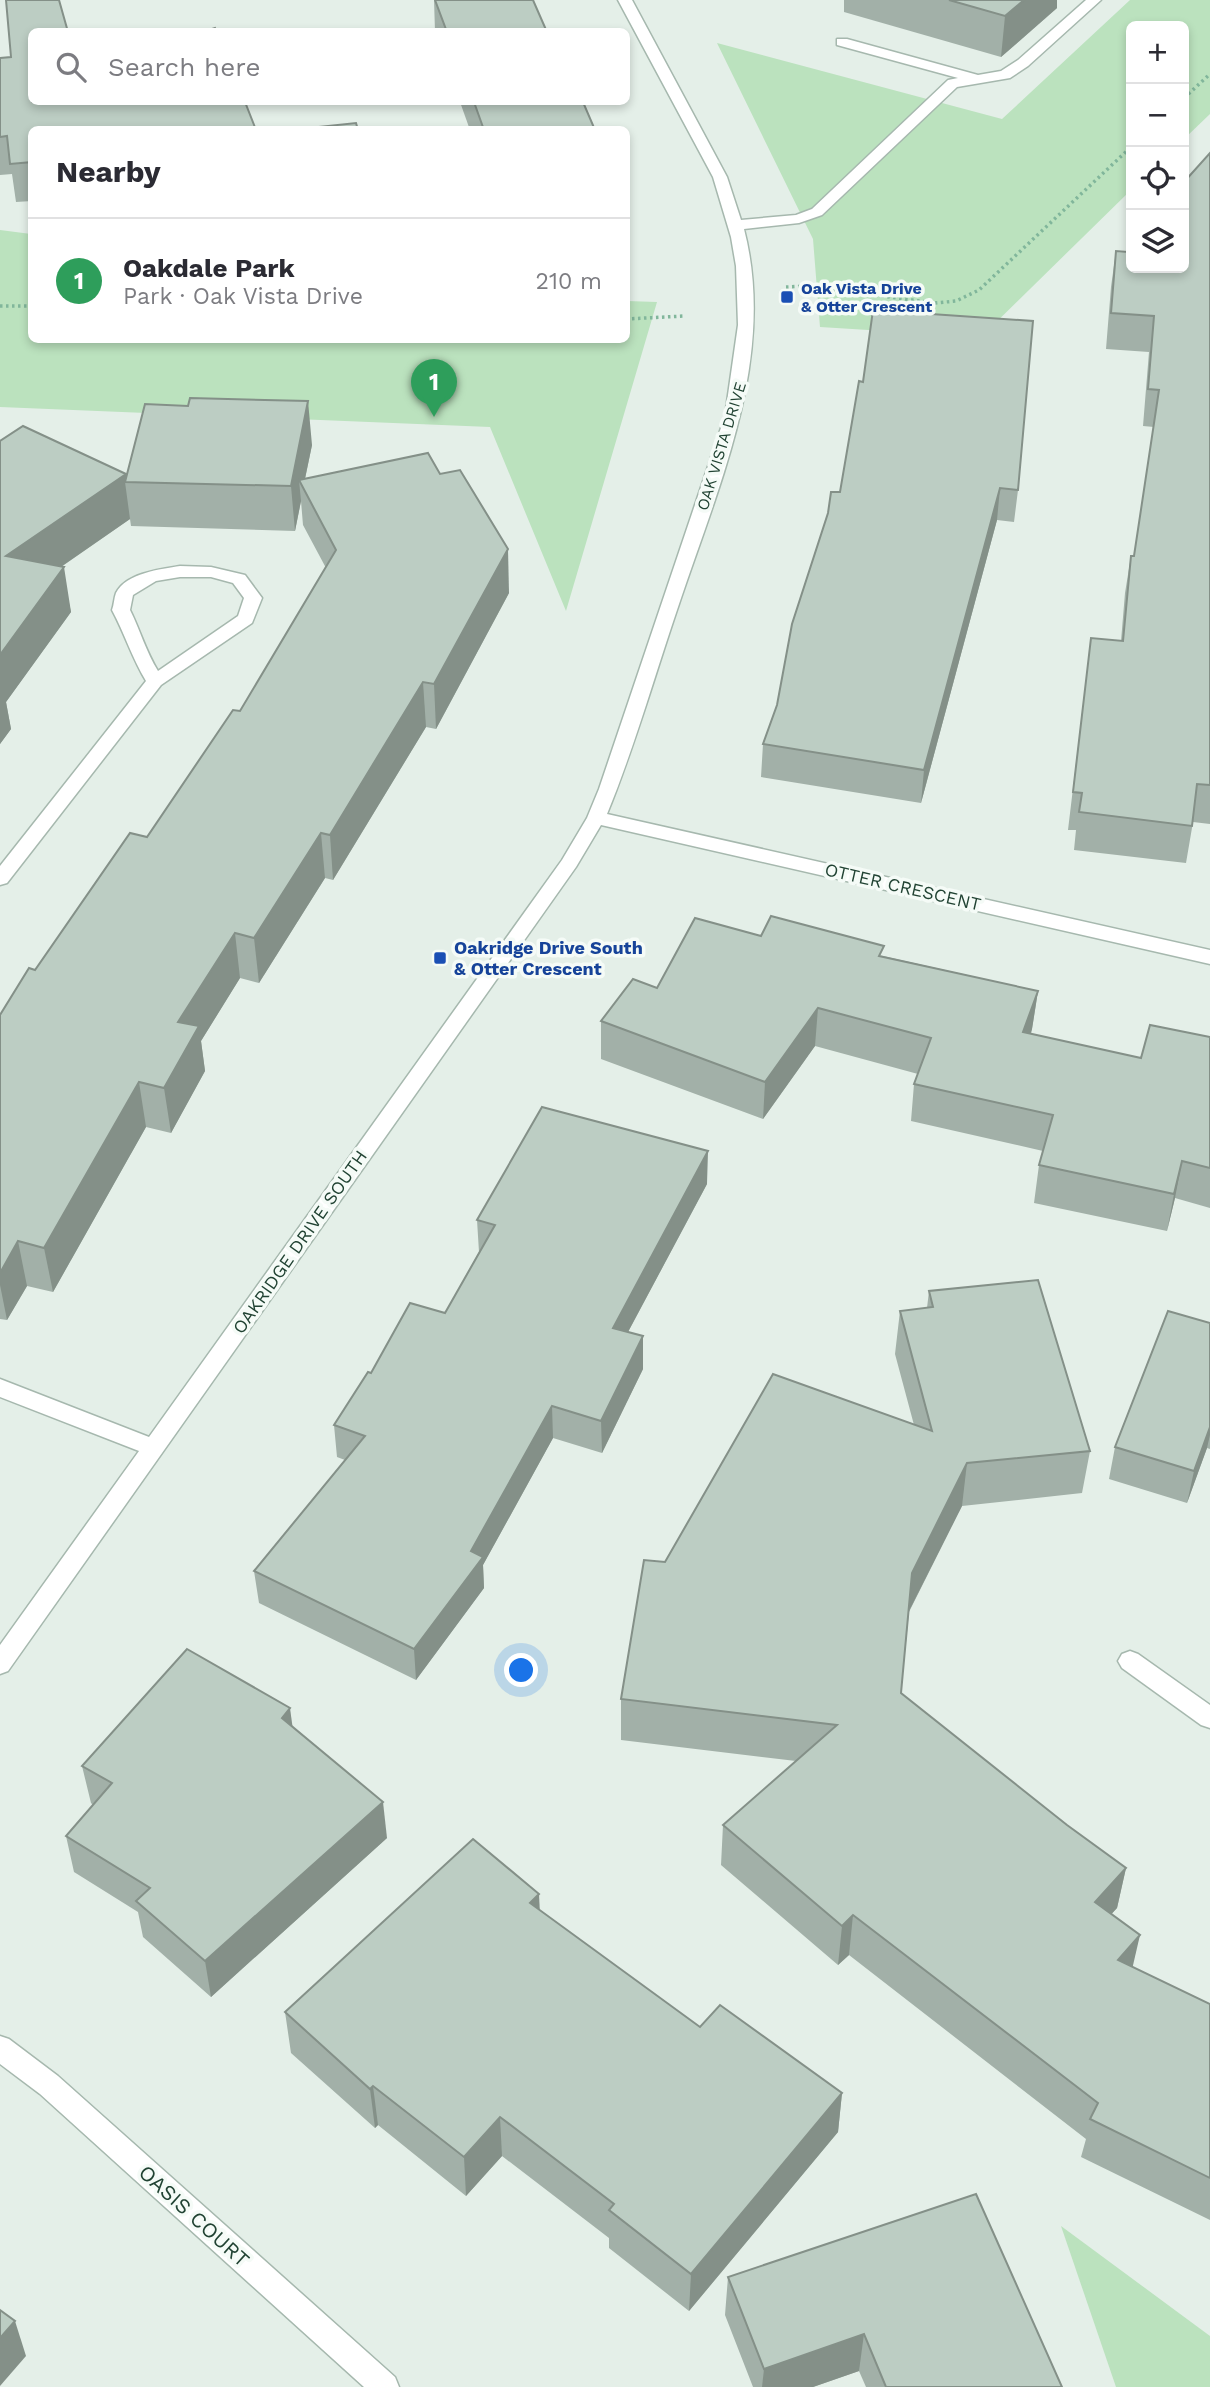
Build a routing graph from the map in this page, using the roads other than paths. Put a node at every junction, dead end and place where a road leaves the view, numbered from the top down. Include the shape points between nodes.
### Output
1 (625, 0) edge
2 (1094, 0) edge
3 (842, 43) dead end
4 (976, 78) junction
5 (736, 225) junction
6 (155, 681) junction
7 (596, 818) junction
8 (0, 879) edge
9 (1210, 957) edge
10 (0, 1388) edge
11 (154, 1448) junction
12 (1130, 1661) dead end
13 (0, 1664) edge
14 (1210, 1718) edge
15 (0, 2048) edge
16 (385, 2387) edge

1 - 5 street, OAK VISTA DRIVE via 720,177
2 - 4 street via 1005,75
3 - 4 street
4 - 5 street via 953,83 811,215
5 - 7 street, OAK VISTA DRIVE via 745,279 746,354 733,416
6 - 6 street via 246,619 253,598 239,579 210,572 163,574 147,577 125,593 121,610
6 - 8 street
7 - 9 street, OTTER CRESCENT
7 - 11 street, OAKRIDGE DRIVE SOUTH via 569,863
10 - 11 street
11 - 13 street, OAKRIDGE DRIVE SOUTH
12 - 14 street
15 - 16 street, OASIS COURT via 49,2085

